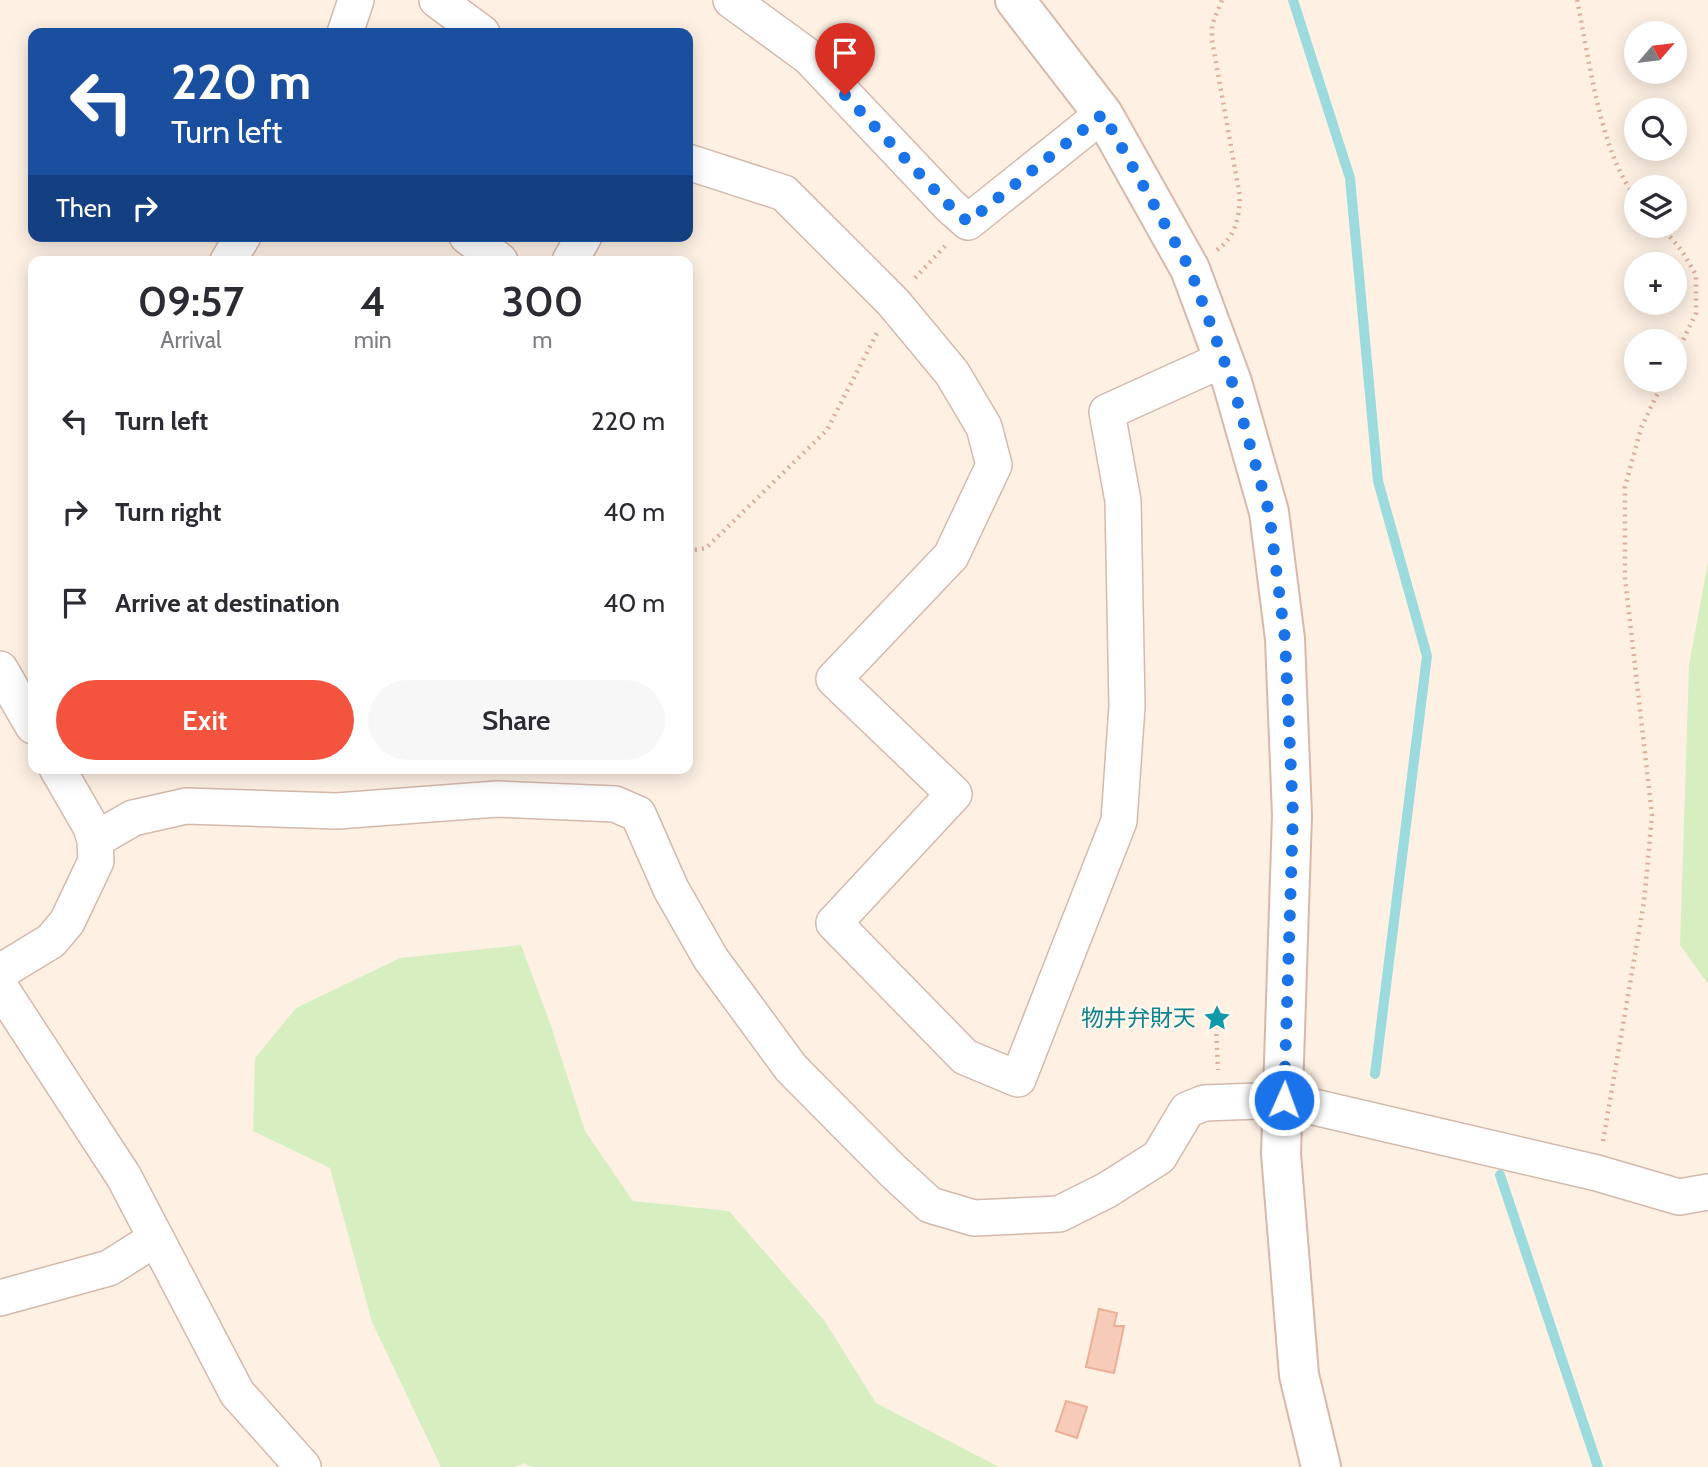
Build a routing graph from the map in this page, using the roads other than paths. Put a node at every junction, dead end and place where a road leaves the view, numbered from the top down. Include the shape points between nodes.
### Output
1 (356, 0) edge
2 (437, 0) edge
3 (731, 0) edge
4 (1015, 0) edge
5 (347, 28) edge
6 (475, 28) edge
7 (1103, 114) junction
8 (693, 164) edge
9 (475, 242) edge
10 (493, 256) edge
11 (1224, 359) junction
12 (0, 669) edge
13 (28, 717) edge
14 (60, 774) edge
15 (95, 840) junction
16 (0, 971) edge
17 (0, 987) edge
18 (1284, 1100) junction
19 (1708, 1192) edge
20 (155, 1239) junction
21 (0, 1298) edge
22 (303, 1467) edge
23 (1321, 1467) edge

1 - 5 street
2 - 6 street
3 - 7 street via 809,57 968,222
4 - 7 street
7 - 11 street via 1190,269
8 - 11 street via 785,193 893,302 952,373 984,428 994,465 951,556 834,679 954,794 834,923 965,1058 1018,1079 1119,821 1126,706 1123,501 1107,412
9 - 10 street
11 - 18 street via 1269,512 1285,639 1293,815
12 - 13 street
14 - 15 street
15 - 16 street via 96,861 66,922 51,941
15 - 18 street via 133,818 186,806 337,811 497,800 615,804 638,814 671,889 711,959 791,1068 930,1205 974,1218 1059,1214 1158,1157 1187,1110 1204,1103
17 - 20 street via 124,1177
18 - 19 street via 1597,1173 1679,1197
18 - 23 street via 1281,1154 1299,1375
20 - 21 street via 109,1268
20 - 22 street via 237,1393

